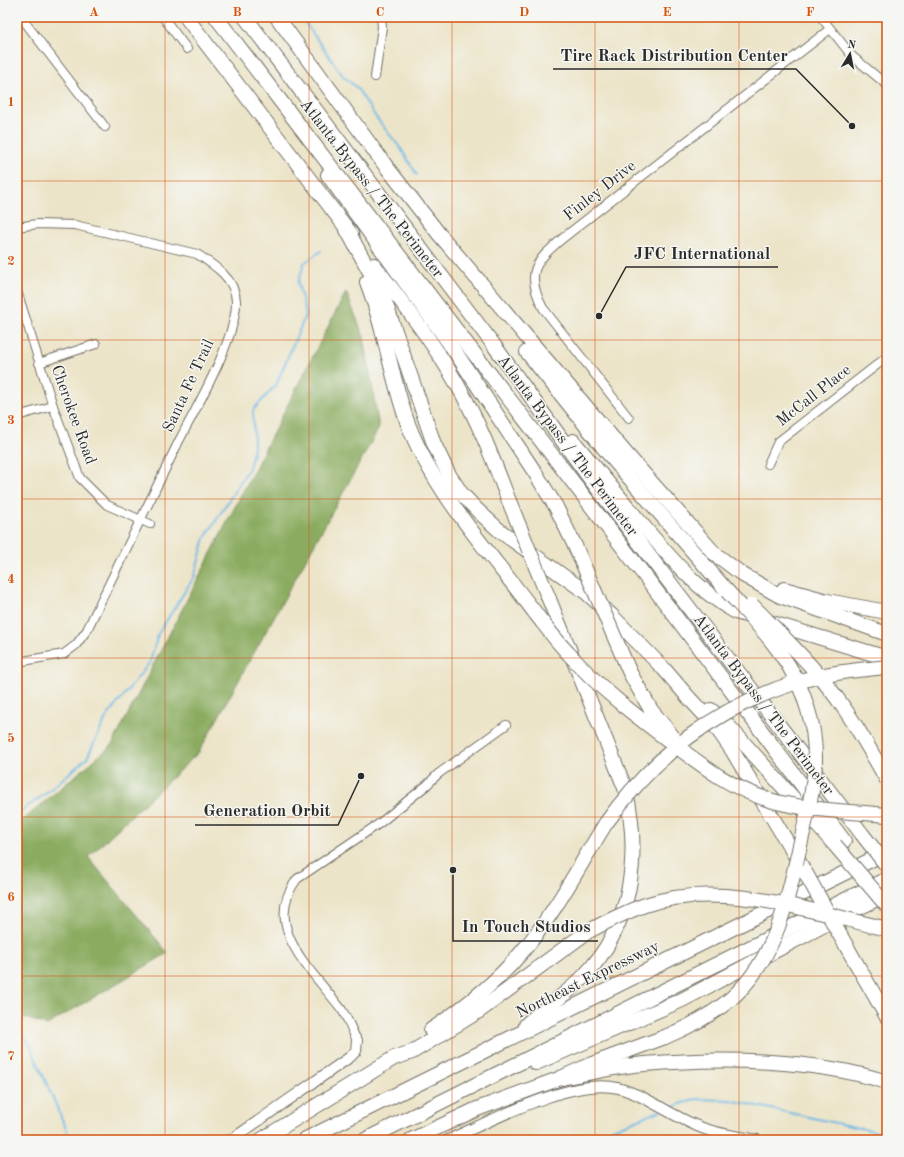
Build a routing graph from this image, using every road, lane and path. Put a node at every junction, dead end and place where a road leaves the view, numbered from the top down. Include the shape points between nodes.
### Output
1 (21, 17) edge
2 (162, 17) edge
3 (178, 17) edge
4 (186, 17) edge
5 (216, 17) edge
6 (245, 17) edge
7 (269, 17) edge
8 (277, 17) edge
9 (381, 17) edge
10 (821, 17) edge
11 (830, 29) junction
12 (205, 41) junction
13 (187, 49) dead end
14 (375, 77) dead end
15 (887, 85) edge
16 (334, 95) junction
17 (282, 102) junction
18 (105, 127) dead end
19 (322, 196) junction
20 (345, 226) junction
21 (17, 227) edge
22 (439, 234) junction
23 (17, 291) edge
24 (96, 344) dead end
25 (493, 344) junction
26 (887, 357) edge
27 (40, 363) junction
28 (53, 406) junction
29 (17, 416) edge
30 (629, 418) dead end
31 (768, 464) dead end
32 (140, 520) junction
33 (150, 524) dead end
34 (689, 524) junction
35 (732, 589) junction
36 (887, 612) edge
37 (887, 634) edge
38 (887, 658) edge
39 (17, 662) edge
40 (887, 666) edge
41 (664, 669) junction
42 (506, 725) dead end
43 (687, 755) junction
44 (887, 780) edge
45 (887, 815) edge
46 (839, 843) junction
47 (887, 852) edge
48 (887, 866) edge
49 (887, 879) edge
50 (887, 894) edge
51 (887, 899) edge
52 (887, 906) edge
53 (887, 929) edge
54 (887, 1017) edge
55 (516, 1034) junction
56 (357, 1040) joint
57 (394, 1058) junction
58 (504, 1070) junction
59 (561, 1078) junction
60 (886, 1081) edge
61 (231, 1140) edge
62 (261, 1140) edge
63 (304, 1140) edge
64 (365, 1140) edge
65 (411, 1140) edge
66 (448, 1140) edge
67 (757, 1140) edge

1 - 18 street
2 - 13 street
3 - 12 highway
4 - 12 highway
5 - 17 highway, Atlanta Bypass / The Perimeter
6 - 25 highway, Atlanta Bypass / The Perimeter
7 - 16 highway
8 - 16 highway
9 - 14 street
10 - 11 street
11 - 15 street via 852,56
11 - 30 street, Finley Drive via 563,238 538,261 534,291 543,308
12 - 19 highway
16 - 22 highway
17 - 43 highway, bridge via 338,190 452,347 536,474 576,548 630,673 651,710
17 - 46 highway, Atlanta Bypass / The Perimeter via 648,580
19 - 20 highway
19 - 43 highway, bridge via 347,239 371,293 408,424 450,501 563,648 640,719
20 - 41 highway via 383,296 434,444 461,493 500,530 587,593
20 - 55 highway, bridge via 430,341 462,393 482,433 625,788 631,812 634,836 633,862 630,888 619,922 600,957 580,980
21 - 32 street, Santa Fe Trail via 38,224 75,225 197,254 212,264 233,287 236,300 230,334 210,380
22 - 34 highway
22 - 35 highway via 497,314 607,452
23 - 27 street, Cherokee Road
24 - 27 street
25 - 38 highway via 672,560 702,590 736,612
25 - 48 highway, Atlanta Bypass / The Perimeter, bridge via 590,479
26 - 31 street, McCall Place via 778,442
27 - 28 street, Cherokee Road
28 - 29 street
28 - 32 street, Cherokee Road via 80,478 107,505
32 - 33 street, Cherokee Road
32 - 39 street, Santa Fe Trail via 87,630 76,645 64,654
34 - 36 highway via 750,573 789,591
34 - 37 highway via 714,553 759,586 808,608
35 - 44 highway, bridge via 812,667 846,711
35 - 59 highway, bridge via 777,647 794,674 804,695 813,732 814,782 780,924 752,975 738,993 717,1010 695,1024 666,1037
40 - 57 highway, bridge via 795,682 754,698 714,718 679,743 626,795 539,930 521,953 468,1005 405,1047
41 - 46 highway via 725,722
41 - 54 highway, bridge via 716,727 732,750
42 - 56 street via 438,774 380,823 297,879 285,899 284,915 289,937 302,960 343,1012
43 - 45 highway, bridge via 730,784 773,801
46 - 51 highway, Atlanta Bypass / The Perimeter
46 - 52 highway, bridge
47 - 55 highway, Northeast Expressway
49 - 58 highway
50 - 58 highway via 682,1000 542,1061
53 - 57 highway, bridge via 767,901 717,895 682,897 646,904 587,932 479,1011 412,1052
55 - 63 highway, Northeast Expressway
56 - 61 street via 356,1051 350,1057
57 - 62 highway
58 - 64 highway
59 - 60 highway via 645,1064 705,1060 771,1062 834,1069
59 - 65 highway via 476,1109
66 - 67 street via 517,1109 589,1086 619,1088 702,1128

